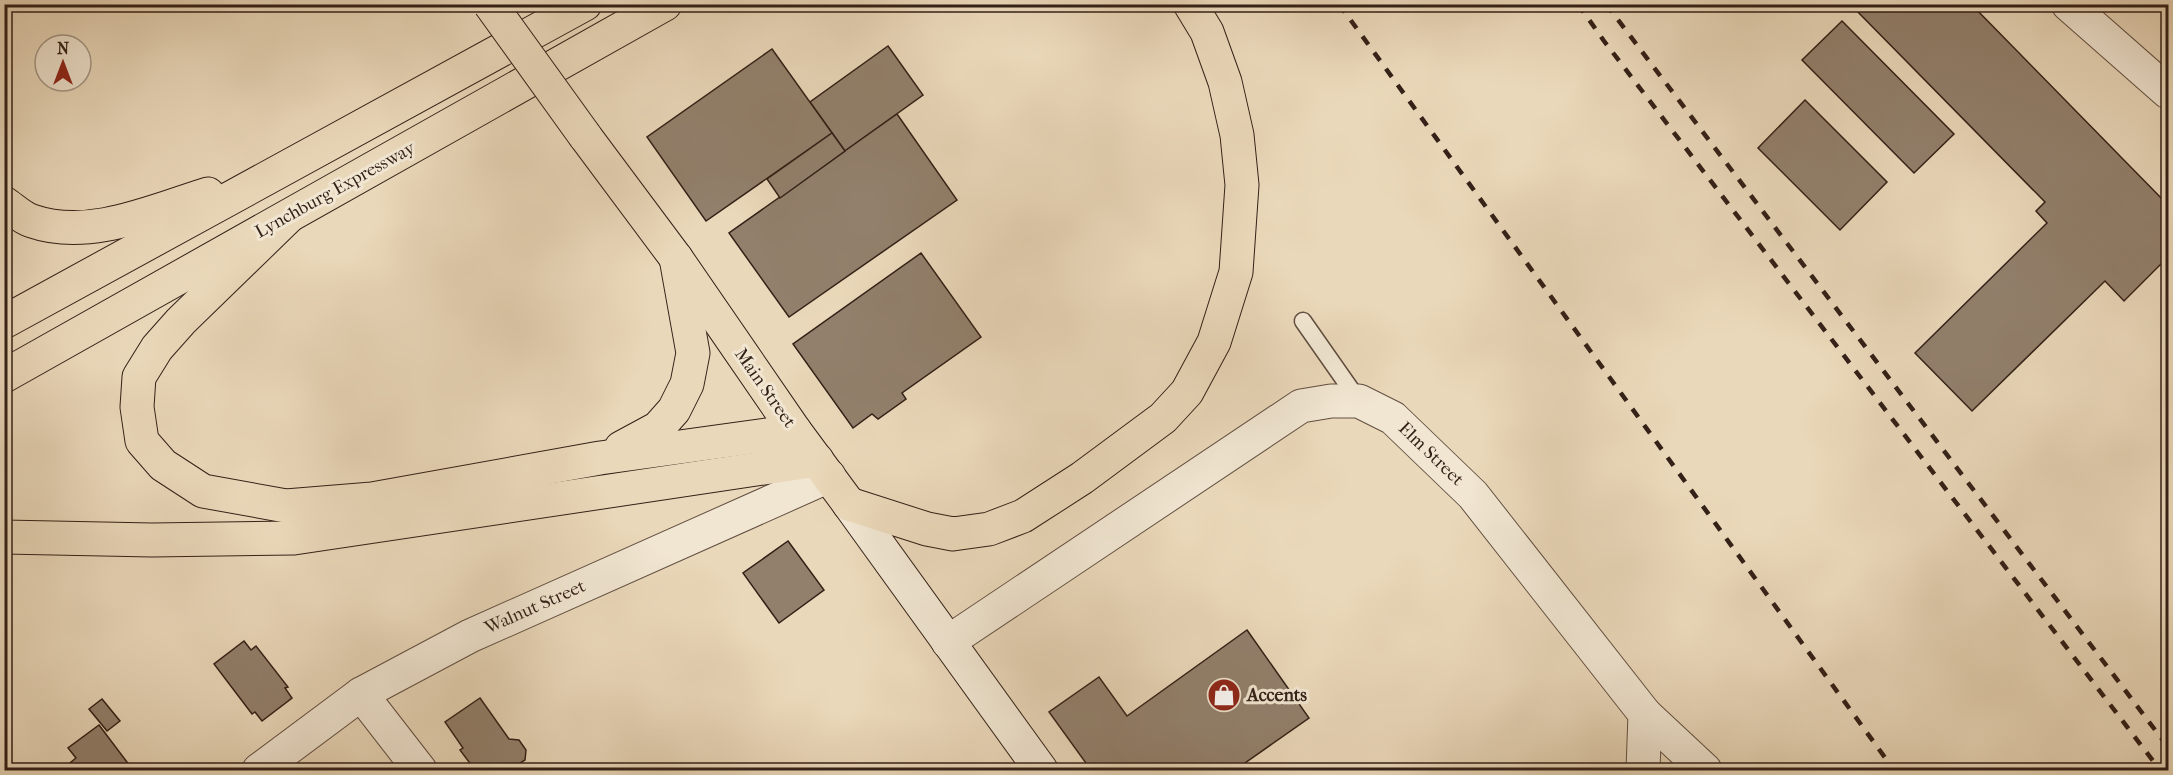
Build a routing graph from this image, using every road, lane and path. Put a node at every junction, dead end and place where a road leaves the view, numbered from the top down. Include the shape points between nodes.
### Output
1 (490, 4) edge
2 (585, 4) edge
3 (665, 4) edge
4 (1190, 4) edge
5 (2068, 4) edge
6 (2169, 92) edge
7 (273, 174) junction
8 (4, 203) edge
9 (288, 217) junction
10 (676, 258) junction
11 (1303, 321) dead end
12 (4, 322) edge
13 (4, 375) edge
14 (1359, 401) junction
15 (795, 431) junction
16 (600, 458) junction
17 (823, 468) junction
18 (849, 504) junction
19 (4, 537) edge
20 (948, 642) junction
21 (361, 694) junction
22 (1645, 714) junction
23 (260, 771) edge
24 (420, 771) edge
25 (1041, 771) edge
26 (1643, 771) edge
27 (1705, 771) edge

1 - 10 main road, Main Street, bridge
2 - 7 main road
3 - 9 main road, Lynchburg Expressway
4 - 18 main road via 1206,32 1225,82 1237,135 1242,184 1236,272 1214,342 1187,392 1163,418 1082,478 1023,516 989,529 953,534
5 - 6 street
7 - 8 main road via 113,223 70,228 30,221
7 - 12 main road
9 - 13 main road, Lynchburg Expressway
9 - 16 main road via 181,321 139,377 137,407 142,441 164,465 203,491 286,506 372,499
10 - 15 main road, Main Street
10 - 16 main road via 693,353 687,384 674,410 658,428
11 - 14 lane
14 - 20 street, Elm Street via 1301,406
14 - 22 street, Elm Street via 1394,418 1473,495
15 - 16 main road
15 - 17 main road, Main Street
17 - 18 main road, Main Street
17 - 19 main road via 294,538
17 - 21 street, Walnut Street via 470,636
18 - 20 street, Main Street
20 - 25 street, Main Street
21 - 23 street, Walnut Street
21 - 24 street
22 - 26 street
22 - 27 street, Elm Street

